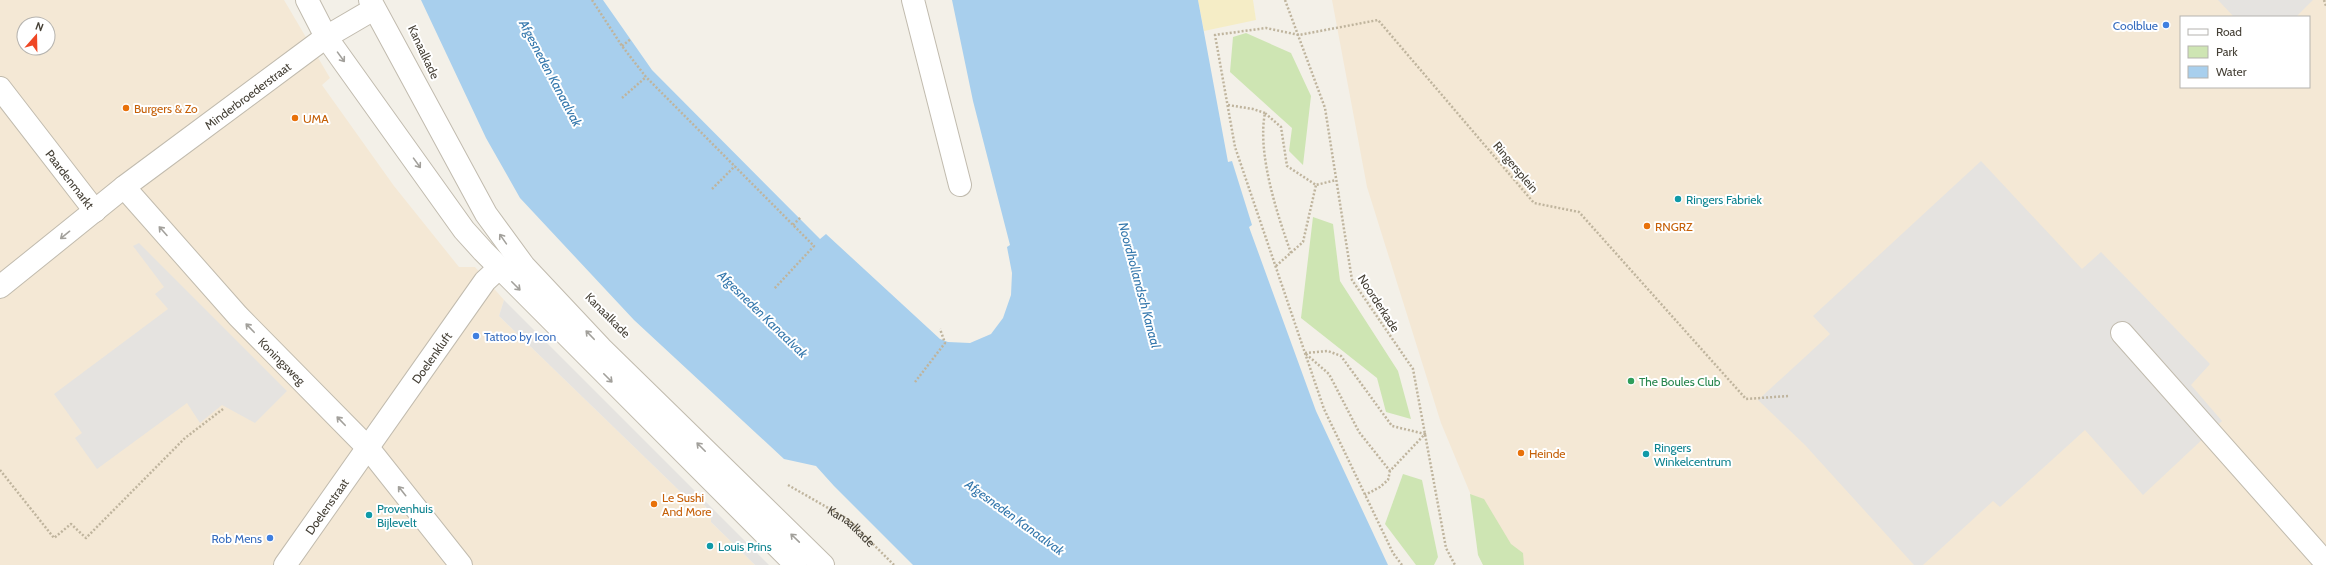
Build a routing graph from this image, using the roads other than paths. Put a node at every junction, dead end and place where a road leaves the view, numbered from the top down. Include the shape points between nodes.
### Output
1 (307, 0) edge
2 (913, 0) edge
3 (372, 4) edge
4 (326, 37) junction
5 (0, 88) edge
6 (960, 185) dead end
7 (124, 188) junction
8 (96, 211) junction
9 (498, 269) junction
10 (0, 287) edge
11 (2122, 333) dead end
12 (369, 449) junction
13 (2326, 563) edge
14 (285, 565) edge
15 (461, 565) edge
16 (796, 565) edge
17 (822, 565) edge

1 - 4 street
2 - 6 street
3 - 4 street, Minderbroederstraat
17 -> 3 street, Kanaalkade via 612,359 524,266 486,214
4 - 7 street, Minderbroederstraat
4 -> 9 street via 464,230
5 - 8 street, Paardenmarkt
7 - 8 street
12 -> 7 street, Koningsweg via 238,316
8 -> 10 street, Paardenmarkt
9 - 12 street, Doelenkluft via 484,280
9 -> 16 street
11 - 13 street
12 - 14 street, Doelenstraat
15 -> 12 street, Koningsweg

